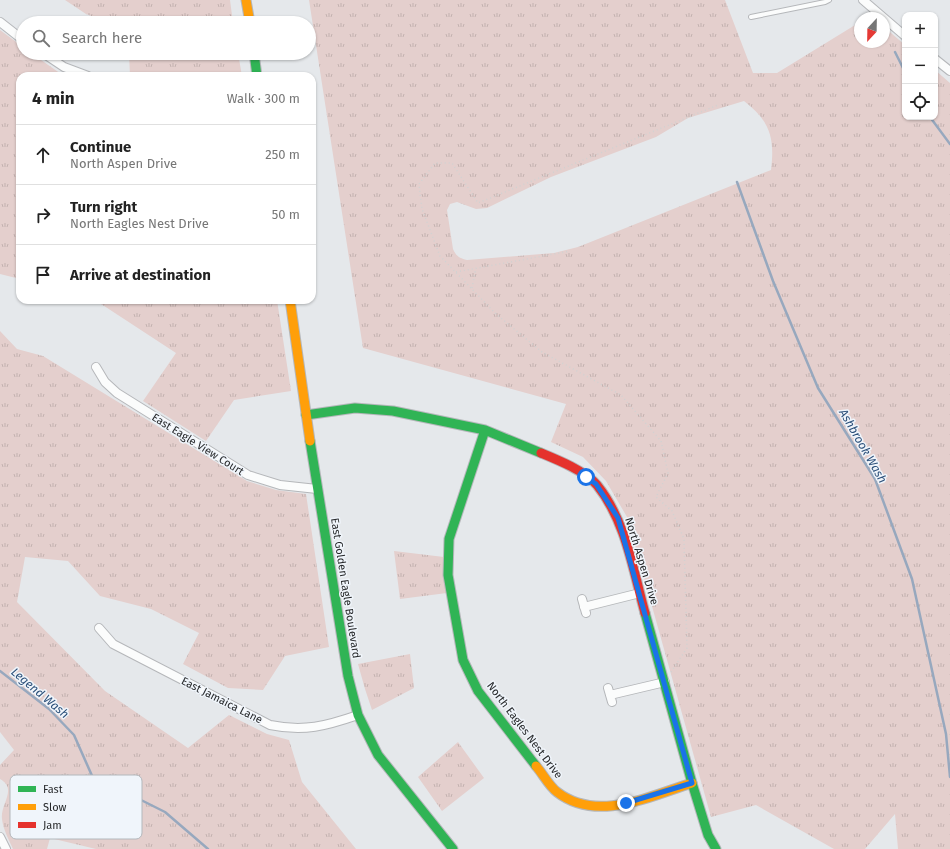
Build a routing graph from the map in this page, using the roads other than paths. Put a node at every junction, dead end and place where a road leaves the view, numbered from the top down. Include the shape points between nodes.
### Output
1 (246, 0) edge
2 (829, 0) edge
3 (863, 0) edge
4 (877, 12) edge
5 (249, 16) edge
6 (751, 17) dead end
7 (0, 22) edge
8 (890, 23) edge
9 (902, 33) edge
10 (16, 35) edge
11 (54, 60) edge
12 (255, 60) edge
13 (938, 62) edge
14 (950, 71) edge
15 (77, 72) edge
16 (256, 72) edge
17 (291, 304) edge
18 (96, 367) dead end
19 (306, 415) junction
20 (485, 430) junction
21 (317, 489) junction
22 (640, 593) junction
23 (584, 607) dead end
24 (99, 628) dead end
25 (665, 682) junction
26 (610, 695) dead end
27 (358, 715) junction
28 (692, 783) junction
29 (0, 837) edge
30 (6, 849) edge
31 (453, 849) edge
32 (716, 849) edge

1 - 5 street
2 - 6 lane
3 - 4 street
7 - 10 street
8 - 9 street
11 - 15 street
12 - 16 street
13 - 14 street
17 - 19 street, East Golden Eagle Boulevard
18 - 21 street, East Eagle View Court via 105,382 117,393 248,475 280,485
19 - 20 street, North Aspen Drive via 355,408 393,411
19 - 21 street, East Golden Eagle Boulevard
20 - 22 street, North Aspen Drive via 566,463 596,484 618,518
20 - 28 street, North Eagles Nest Drive via 449,540 448,575 463,660 478,691 557,792 584,806 612,807
21 - 27 street, East Golden Eagle Boulevard via 348,676
22 - 23 street
22 - 25 street, North Aspen Drive
24 - 27 street, East Jamaica Lane via 112,644 270,725 307,729 322,727
25 - 26 street
25 - 28 street, North Aspen Drive
27 - 31 street, East Golden Eagle Boulevard via 378,755
28 - 32 street, North Aspen Drive via 708,835
29 - 30 street

